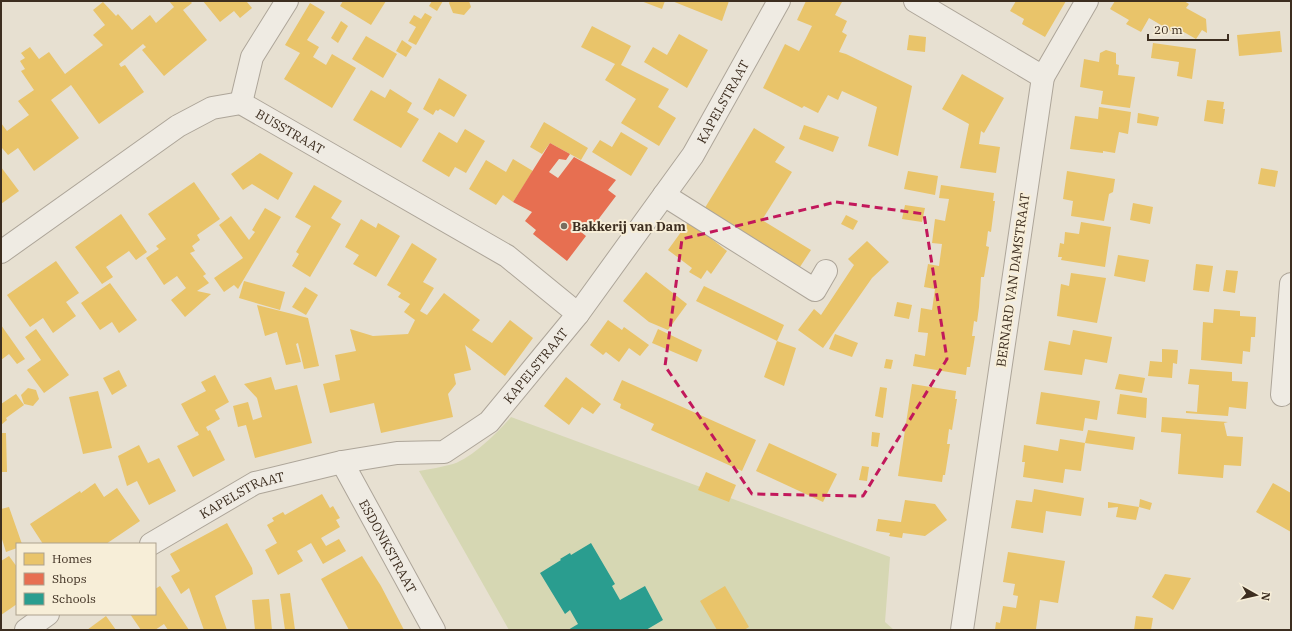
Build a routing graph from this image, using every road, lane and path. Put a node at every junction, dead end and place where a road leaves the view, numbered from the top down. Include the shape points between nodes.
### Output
1 (287, 1) edge
2 (779, 1) edge
3 (915, 1) edge
4 (1087, 1) edge
5 (1043, 77) junction
6 (241, 103) junction
7 (664, 195) junction
8 (1, 252) edge
9 (826, 271) dead end
10 (1291, 284) edge
11 (578, 314) junction
12 (1282, 395) dead end
13 (342, 462) junction
14 (153, 543) edge
15 (47, 615) edge
16 (26, 630) edge
17 (434, 630) edge
18 (962, 630) edge

1 - 6 street via 252,58
2 - 7 street, KAPELSTRAAT via 693,155
3 - 5 street
4 - 5 street
5 - 18 street, BERNARD VAN DAMSTRAAT
6 - 8 street, BUSSTRAAT via 212,108 178,126
6 - 11 street, BUSSTRAAT via 507,256
7 - 9 street via 814,290
7 - 11 street, KAPELSTRAAT
10 - 12 street
11 - 13 street, KAPELSTRAAT via 489,422 444,452 397,453
13 - 14 street, KAPELSTRAAT via 255,483
13 - 17 street, ESDONKSTRAAT
15 - 16 street

